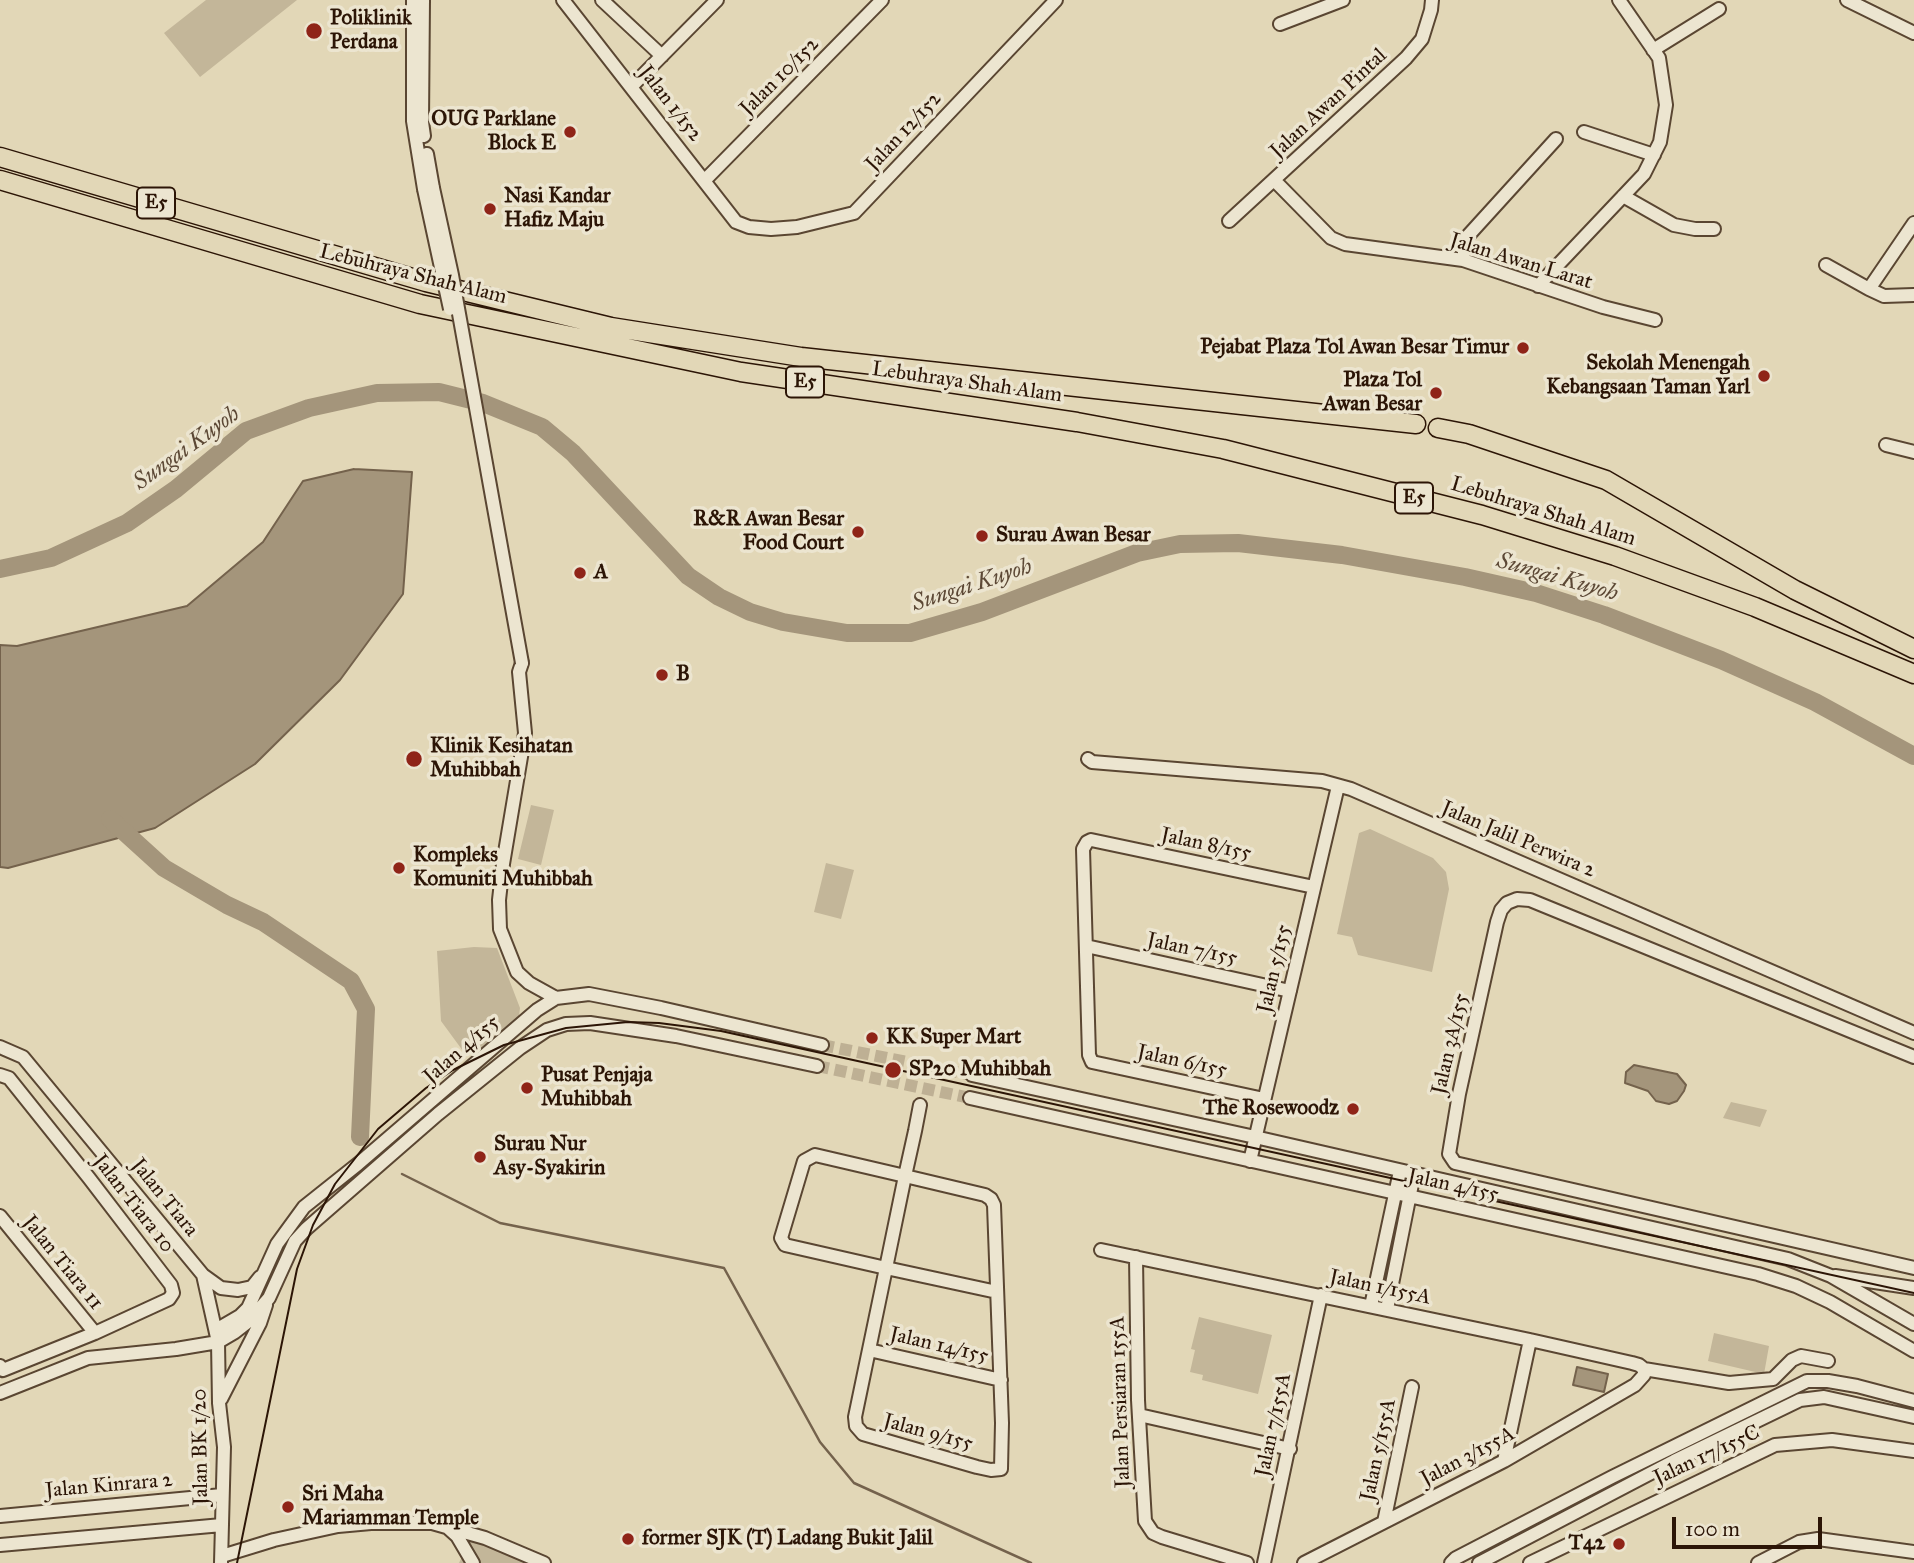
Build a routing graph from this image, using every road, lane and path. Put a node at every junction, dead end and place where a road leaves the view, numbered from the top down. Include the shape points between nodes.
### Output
1 (414, 0) edge
2 (423, 0) edge
3 (563, 0) edge
4 (602, 0) edge
5 (717, 0) edge
6 (882, 0) edge
7 (1056, 0) edge
8 (1343, 0) edge
9 (1432, 0) edge
10 (1619, 0) edge
11 (1847, 0) edge
12 (1719, 9) dead end
13 (418, 24) junction
14 (1280, 24) dead end
15 (1914, 33) edge
16 (1653, 50) junction
17 (662, 56) junction
18 (632, 86) junction
19 (1584, 132) dead end
20 (1556, 139) dead end
21 (1654, 155) junction
22 (0, 157) edge
23 (0, 180) edge
24 (704, 181) junction
25 (1275, 181) junction
26 (1623, 196) junction
27 (1229, 221) dead end
28 (1914, 223) edge
29 (749, 227) joint
30 (1714, 229) dead end
31 (1463, 260) junction
32 (1826, 265) dead end
33 (1538, 286) junction
34 (1869, 289) junction
35 (1914, 295) edge
36 (1654, 320) dead end
37 (1416, 424) dead end
38 (1438, 428) dead end
39 (1886, 445) dead end
40 (1914, 453) edge
41 (1914, 649) edge
42 (1914, 674) edge
43 (1088, 759) dead end
44 (1338, 786) junction
45 (1314, 887) junction
46 (1086, 946) junction
47 (1290, 991) junction
48 (556, 998) junction
49 (1914, 1033) edge
50 (822, 1045) tunnel mouth
51 (0, 1047) edge
52 (1914, 1057) edge
53 (817, 1066) tunnel mouth
54 (0, 1074) edge
55 (972, 1075) tunnel mouth
56 (970, 1098) tunnel mouth
57 (1264, 1099) junction
58 (920, 1105) dead end
59 (1255, 1137) junction
60 (1250, 1161) junction
61 (1400, 1171) junction
62 (1414, 1174) junction
63 (905, 1177) junction
64 (1395, 1193) junction
65 (1409, 1196) junction
66 (0, 1216) edge
67 (1101, 1250) dead end
68 (1136, 1257) junction
69 (886, 1268) junction
70 (1914, 1268) edge
71 (264, 1272) junction
72 (203, 1275) junction
73 (1831, 1276) junction
74 (1914, 1288) edge
75 (997, 1292) junction
76 (1321, 1295) junction
77 (268, 1298) junction
78 (1371, 1306) junction
79 (1387, 1309) junction
80 (1914, 1324) edge
81 (95, 1333) junction
82 (217, 1336) junction
83 (1530, 1340) junction
84 (869, 1350) junction
85 (1914, 1351) edge
86 (1828, 1361) dead end
87 (2, 1368) edge
88 (1644, 1372) junction
89 (1000, 1380) junction
90 (1412, 1387) dead end
91 (0, 1393) edge
92 (1914, 1401) edge
93 (219, 1403) junction
94 (1139, 1415) junction
95 (1914, 1417) edge
96 (1290, 1449) junction
97 (1914, 1451) edge
98 (1504, 1461) junction
99 (222, 1495) junction
100 (0, 1516) edge
101 (1384, 1522) junction
102 (222, 1525) junction
103 (447, 1526) junction
104 (0, 1545) edge
105 (1914, 1552) edge
106 (221, 1560) edge
107 (1455, 1561) edge
108 (473, 1563) edge
109 (544, 1563) edge
110 (1247, 1563) edge
111 (1264, 1563) edge
112 (1304, 1563) edge
113 (1479, 1563) edge
114 (1530, 1563) edge
115 (1758, 1563) edge

1 - 13 street
2 - 13 street
3 - 18 street, Jalan 1/152
4 - 17 street
5 - 17 street
6 - 24 street, Jalan 10/152
7 - 29 street, Jalan 12/152 via 854,214 797,227
8 - 14 street
9 - 25 street, Jalan Awan Pintal via 1422,39 1406,58
10 - 16 street
11 - 15 street
12 - 16 street
13 - 48 street, bridge via 413,121 518,666 525,733 503,864 500,929 517,972
16 - 21 street via 1659,58 1666,105
17 - 18 street
18 - 24 street, Jalan 1/152
19 - 21 street
20 - 31 street via 1466,238
21 - 26 street
22 - 37 highway, Lebuhraya Shah Alam / E5 via 426,282 611,327 814,358
23 - 42 highway, Lebuhraya Shah Alam / E5 via 420,304 741,372 1077,422 1223,449 1482,515 1615,556 1755,607
24 - 29 street, Jalan 1/152 via 736,222
25 - 27 street, Jalan Awan Pintal
25 - 31 street, Jalan Awan Larat via 1338,241
26 - 30 street via 1674,225
26 - 33 street
28 - 34 street
31 - 33 street, Jalan Awan Larat
32 - 34 street
33 - 36 street, Jalan Awan Larat
34 - 35 street via 1884,296
38 - 41 highway, Lebuhraya Shah Alam via 1606,480 1795,590
39 - 40 street
43 - 44 street, Jalan Jalil Perwira 2
44 - 45 street, Jalan 5/155
44 - 49 street, Jalan Jalil Perwira 2
45 - 46 street, Jalan 8/155 via 1087,842 1083,849
45 - 47 street, Jalan 5/155
46 - 47 street, Jalan 7/155
46 - 57 street, Jalan 6/155 via 1092,1062
47 - 57 street, Jalan 5/155
48 - 50 street via 596,996
48 - 71 street, Jalan 4/155 via 304,1207 277,1244
51 - 72 street, Jalan Tiara via 23,1057
52 - 70 street, Jalan 3A/155 via 1530,900 1517,899 1507,903 1497,922 1449,1154 1455,1163
53 - 77 street, Jalan 4/155 via 590,1023 547,1030 438,1114 306,1228
54 - 81 street, Jalan Tiara 10 via 9,1078 171,1285 169,1299
55 - 59 street, Jalan 4/155
56 - 60 street, Jalan 4/155
57 - 59 street, Jalan 5/155
58 - 63 street, Jalan 9/155
59 - 60 street, Jalan 5/155
59 - 61 street, Jalan 4/155
60 - 64 street, Jalan 4/155
61 - 62 street, Jalan 4/155
61 - 64 street
62 - 65 street
62 - 73 street, Jalan 4/155 via 1788,1259
63 - 69 street, Jalan 9/155
63 - 69 street via 815,1156 801,1167 790,1199 785,1245
63 - 75 street, Jalan 9/155 via 991,1199
64 - 65 street, Jalan 4/155
64 - 78 street
65 - 79 street
65 - 85 street, Jalan 4/155 via 1796,1286
66 - 81 street, Jalan Tiara 11
67 - 68 street, Jalan 1/155A
68 - 76 street, Jalan 1/155A
68 - 94 street, Jalan Persiaran 155A
69 - 75 street
69 - 84 street, Jalan 9/155
71 - 72 street via 251,1287 238,1290 221,1288
71 - 82 street, Jalan 4/155 via 248,1308
72 - 82 street, Jalan Tiara
73 - 74 street
73 - 80 street, Jalan 4/155
75 - 89 street, Jalan 9/155
76 - 78 street, Jalan 1/155A
76 - 96 street, Jalan 7/155A
77 - 82 street, Jalan 4/155 via 249,1321
77 - 93 street
78 - 79 street, Jalan 1/155A
79 - 83 street, Jalan 1/155A
81 - 87 street
82 - 91 street via 176,1349 89,1358
82 - 93 street, Jalan BK 1/20
83 - 88 street, Jalan 1/155A via 1632,1363
83 - 98 street
84 - 89 street, Jalan 14/155
84 - 89 street, Jalan 9/155 via 855,1417 863,1434 999,1471
86 - 88 street, Jalan 1/155A via 1801,1356 1773,1379 1729,1383
88 - 98 street, Jalan 3/155A via 1635,1385
90 - 101 street, Jalan 5/155A
92 - 107 street via 1828,1381 1807,1381
93 - 99 street, Jalan BK 1/20 via 224,1447
94 - 96 street
94 - 110 street, Jalan Persiaran 155A via 1145,1521 1153,1533
95 - 113 street via 1824,1397 1800,1400
96 - 111 street, Jalan 7/155A
97 - 114 street, Jalan 17/155C via 1832,1440 1775,1445
98 - 101 street, Jalan 3/155A
99 - 100 street, Jalan Kinrara 2
99 - 102 street, Jalan BK 1/20
101 - 112 street, Jalan 3/155A
102 - 104 street
102 - 106 street, Jalan BK 1/20
103 - 106 street via 338,1526 274,1540
103 - 108 street
103 - 109 street
105 - 115 street via 1818,1539 1799,1542

